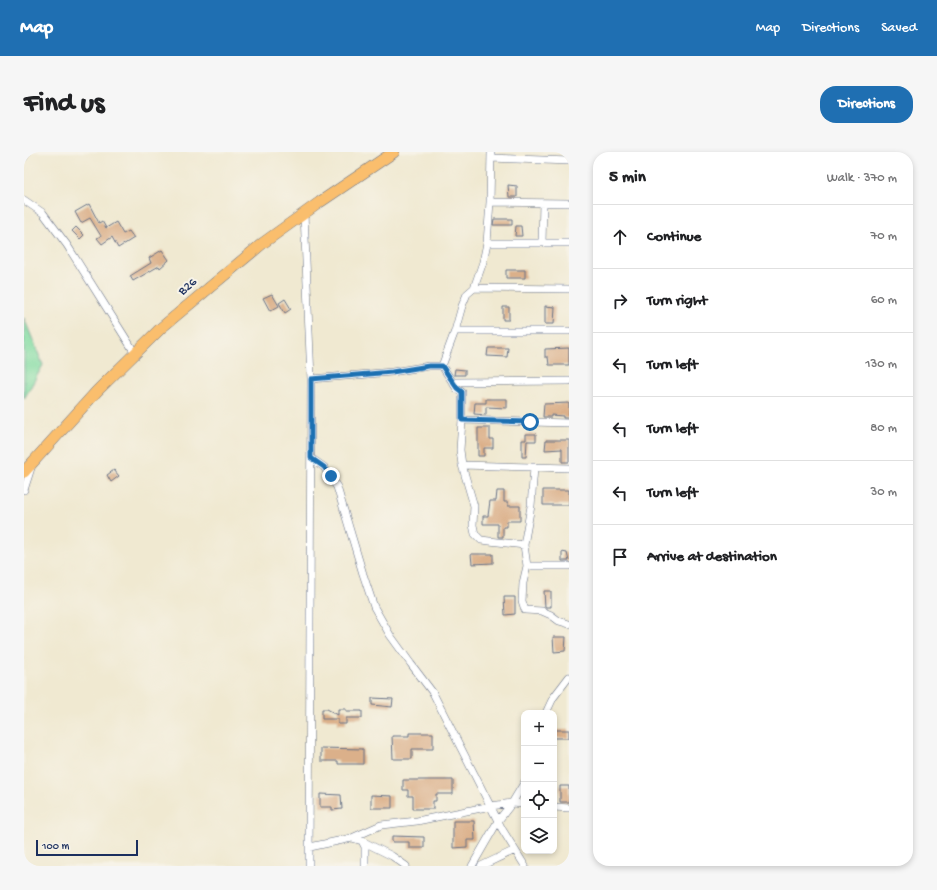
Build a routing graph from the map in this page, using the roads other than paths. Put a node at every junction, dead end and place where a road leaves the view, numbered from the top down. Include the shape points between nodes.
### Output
1 (27, 152) edge
2 (394, 152) edge
3 (491, 155) edge
4 (24, 157) edge
5 (569, 161) edge
6 (24, 200) edge
7 (490, 202) junction
8 (542, 203) junction
9 (569, 203) edge
10 (304, 213) junction
11 (542, 242) junction
12 (569, 242) edge
13 (487, 243) junction
14 (474, 288) junction
15 (569, 289) edge
16 (455, 331) junction
17 (569, 331) edge
18 (135, 353) junction
19 (442, 366) junction
20 (311, 379) junction
21 (569, 381) edge
22 (454, 382) junction
23 (462, 420) junction
24 (569, 423) edge
25 (311, 458) junction
26 (34, 460) junction
27 (462, 465) junction
28 (534, 468) junction
29 (569, 468) edge
30 (24, 472) edge
31 (24, 490) edge
32 (524, 545) junction
33 (527, 566) junction
34 (569, 566) edge
35 (569, 624) edge
36 (569, 677) edge
37 (547, 710) edge
38 (521, 788) edge
39 (512, 803) junction
40 (521, 804) edge
41 (491, 806) junction
42 (557, 807) edge
43 (569, 808) edge
44 (498, 821) junction
45 (352, 838) junction
46 (362, 841) junction
47 (310, 847) junction
48 (515, 850) junction
49 (569, 865) edge
50 (309, 866) edge
51 (365, 866) edge
52 (406, 866) edge
53 (472, 866) edge
54 (481, 866) edge
55 (526, 866) edge
56 (566, 866) edge

1 - 4 street
2 - 10 highway, B26
3 - 5 street
3 - 7 street
6 - 18 street via 43,213 68,245
7 - 8 street
7 - 13 street
8 - 9 street
8 - 11 street
10 - 18 highway, B26 via 257,248
10 - 20 street
11 - 12 street
11 - 13 street
13 - 14 street
14 - 15 street
14 - 16 street via 467,294
16 - 17 street
16 - 19 street
18 - 26 highway, B26
19 - 20 street
19 - 22 street
20 - 25 street
21 - 22 street
22 - 23 street via 462,392
23 - 24 street
23 - 27 street
25 - 41 street via 324,467 337,487 374,607 390,635 433,693
25 - 47 street
26 - 30 highway, B26
26 - 31 street
27 - 28 street
27 - 32 street via 474,506 475,534 481,540
28 - 29 street
28 - 32 street
32 - 33 street
33 - 34 street
33 - 35 street via 522,601 525,610 542,611
36 - 37 street
38 - 39 street
39 - 40 street
39 - 41 street
39 - 44 street
41 - 44 street
41 - 45 street via 417,821 381,825
42 - 43 street
44 - 48 street
44 - 53 street
45 - 46 street
45 - 47 street
46 - 51 street via 365,847
46 - 52 street
47 - 50 street
48 - 54 street
48 - 55 street
49 - 56 street

